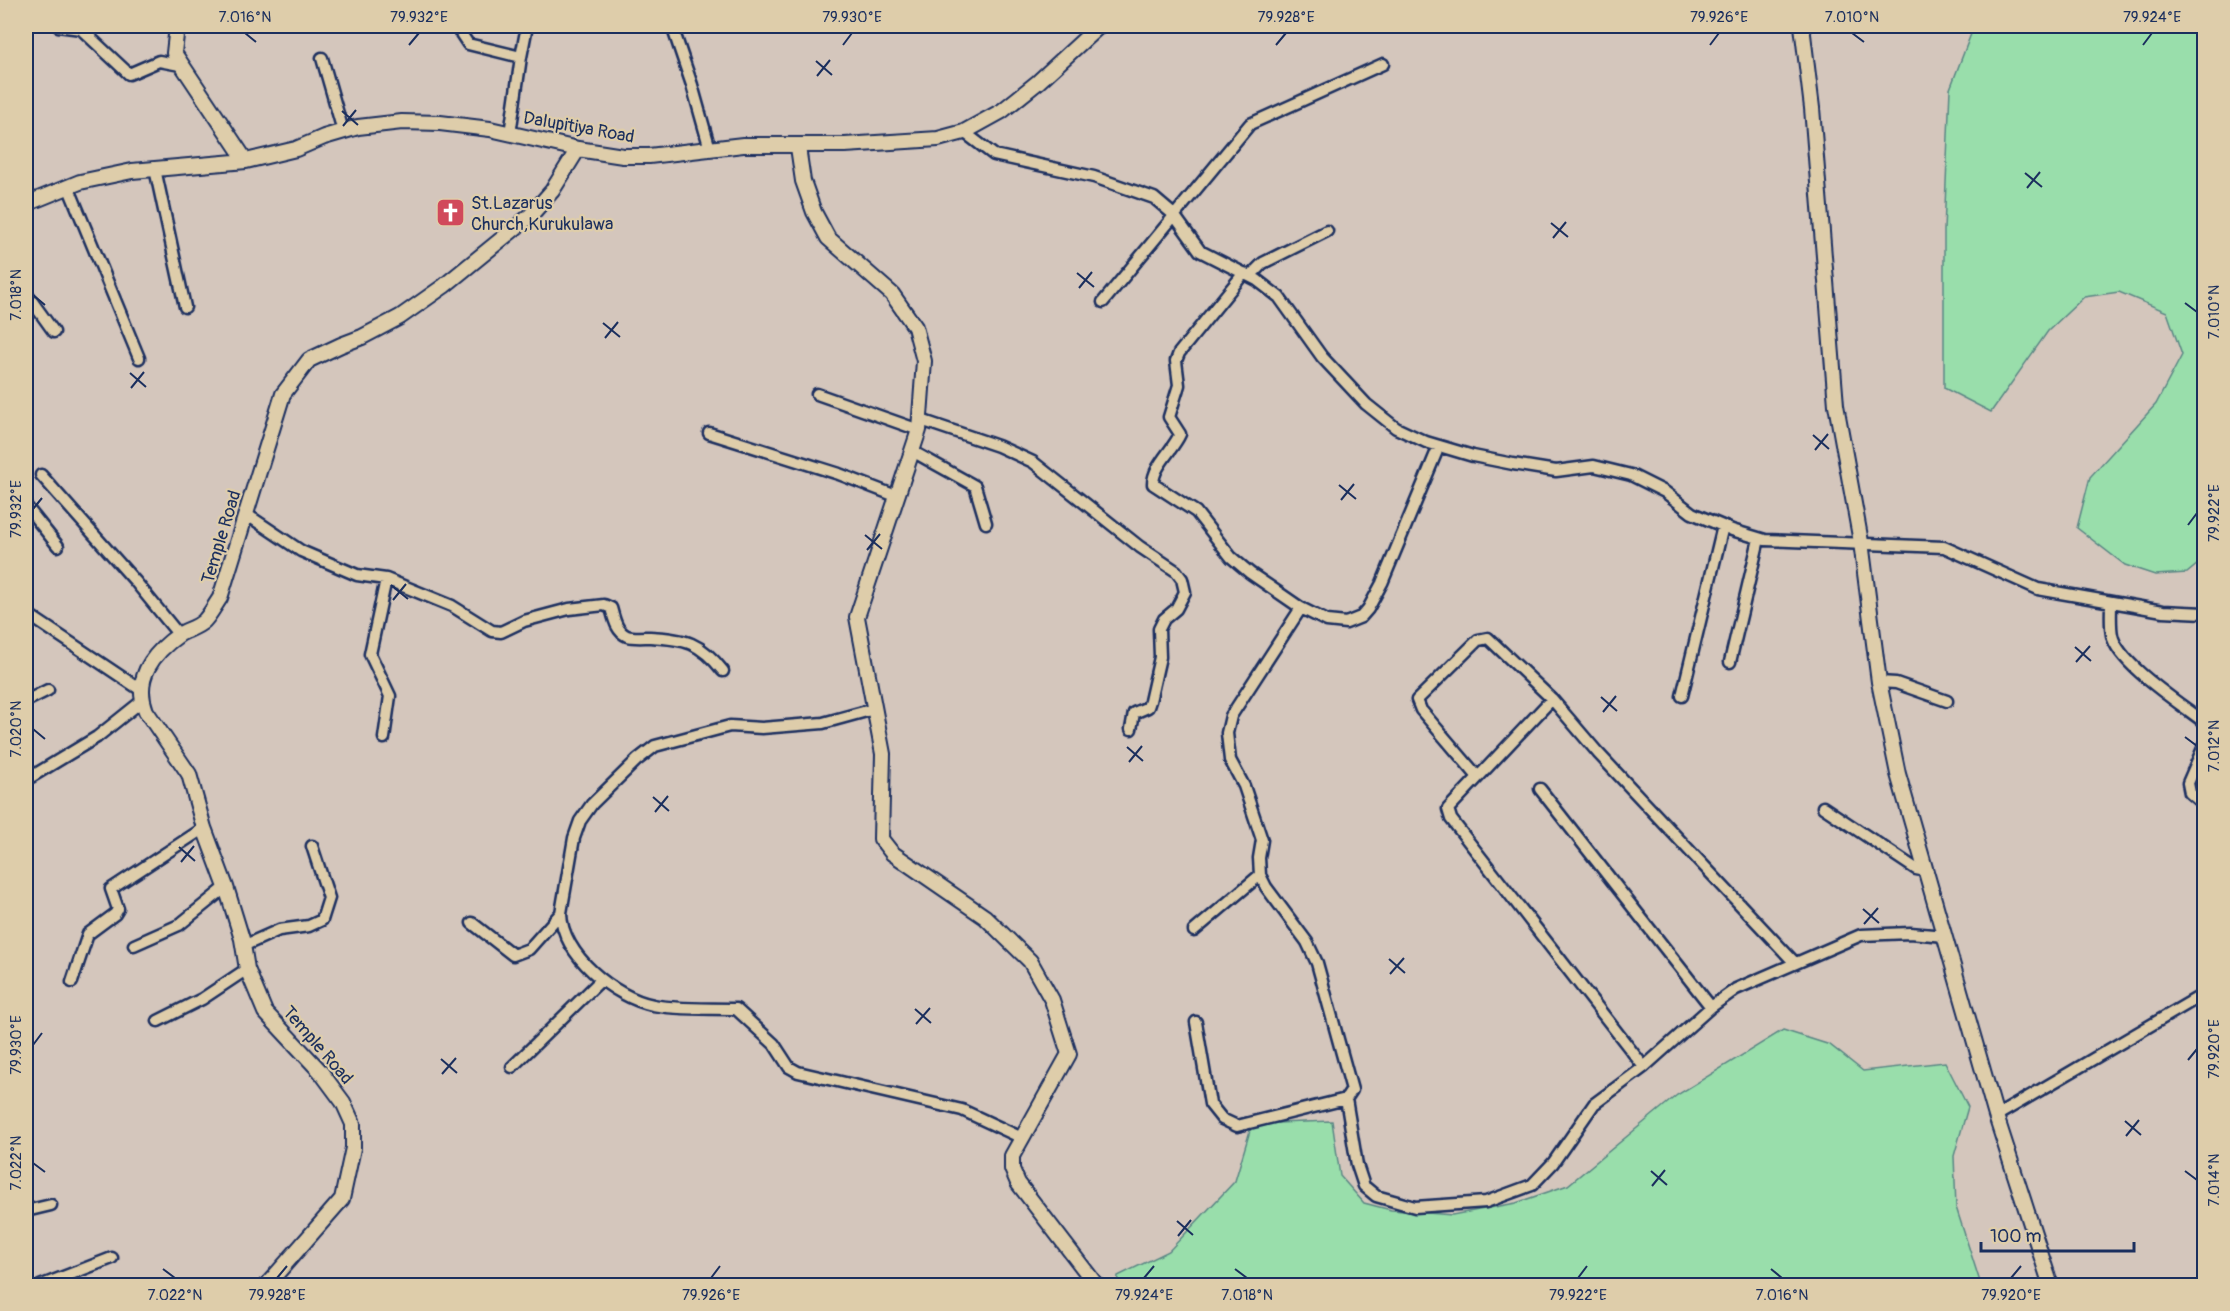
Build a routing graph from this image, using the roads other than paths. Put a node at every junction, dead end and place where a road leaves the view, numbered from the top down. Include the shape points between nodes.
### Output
1 (58, 26) edge
2 (177, 26) edge
3 (456, 26) edge
4 (526, 26) edge
5 (672, 26) edge
6 (1099, 26) edge
7 (1802, 26) edge
8 (521, 57) junction
9 (322, 58) dead end
10 (1383, 64) dead end
11 (180, 65) junction
12 (343, 131) junction
13 (964, 132) junction
14 (510, 134) junction
15 (798, 147) junction
16 (578, 149) junction
17 (710, 149) junction
18 (246, 161) junction
19 (155, 169) junction
20 (68, 186) junction
21 (26, 204) edge
22 (1174, 214) junction
23 (1327, 231) dead end
24 (1247, 274) junction
25 (26, 292) edge
26 (1103, 302) dead end
27 (184, 307) dead end
28 (54, 332) dead end
29 (139, 358) dead end
30 (817, 394) dead end
31 (920, 425) junction
32 (709, 433) dead end
33 (1439, 446) junction
34 (912, 451) junction
35 (41, 475) dead end
36 (896, 496) junction
37 (26, 506) edge
38 (246, 514) junction
39 (986, 523) dead end
40 (1723, 526) junction
41 (1759, 539) junction
42 (1862, 542) junction
43 (58, 546) dead end
44 (386, 579) junction
45 (2111, 602) junction
46 (1301, 608) junction
47 (26, 613) edge
48 (2205, 613) edge
49 (179, 635) junction
50 (1730, 662) dead end
51 (723, 671) dead end
52 (1879, 682) junction
53 (48, 690) dead end
54 (142, 696) junction
55 (1682, 696) dead end
56 (1552, 699) junction
57 (26, 701) edge
58 (1947, 701) dead end
59 (874, 709) junction
60 (2205, 722) edge
61 (1131, 729) dead end
62 (384, 738) dead end
63 (2205, 746) edge
64 (1478, 777) junction
65 (26, 780) edge
66 (1540, 789) dead end
67 (2205, 805) edge
68 (1823, 807) dead end
69 (204, 828) junction
70 (312, 846) dead end
71 (1926, 871) junction
72 (1260, 875) junction
73 (226, 887) junction
74 (561, 914) junction
75 (472, 922) dead end
76 (1194, 931) dead end
77 (1945, 936) junction
78 (134, 945) dead end
79 (243, 946) junction
80 (1794, 962) junction
81 (247, 969) junction
82 (601, 980) junction
83 (72, 982) dead end
84 (2205, 994) edge
85 (1711, 1007) junction
86 (158, 1021) dead end
87 (1196, 1022) dead end
88 (512, 1067) dead end
89 (1644, 1067) junction
90 (1346, 1099) junction
91 (1996, 1116) junction
92 (1022, 1138) junction
93 (51, 1205) dead end
94 (26, 1211) edge
95 (112, 1258) dead end
96 (40, 1286) edge
97 (266, 1286) edge
98 (1096, 1286) edge
99 (2051, 1286) edge

1 - 11 street via 81,29 129,74 159,61
2 - 11 street via 174,53
3 - 8 street via 468,44
4 - 8 street
5 - 17 street
6 - 13 street, Dalupitiya Road via 1019,99
7 - 42 street via 1836,405
8 - 14 street
9 - 12 street
10 - 22 street via 1250,124
11 - 18 street
12 - 14 street, Dalupitiya Road via 402,122 440,123
12 - 18 street, Dalupitiya Road via 296,149
13 - 15 street, Dalupitiya Road via 889,144
13 - 22 street via 994,155 1094,177 1154,198
14 - 16 street, Dalupitiya Road
15 - 17 street, Dalupitiya Road via 743,145
15 - 31 street via 802,180 813,212 828,238 892,294 915,327 924,361
16 - 17 street, Dalupitiya Road via 649,156
16 - 38 street, Temple Road via 552,191 530,216 444,286 400,317 309,360 283,394
18 - 19 street, Dalupitiya Road
19 - 20 street, Dalupitiya Road
19 - 27 street
20 - 21 street, Dalupitiya Road
20 - 29 street
22 - 24 street via 1200,251
22 - 26 street
23 - 24 street
24 - 33 street via 1279,297 1322,357 1366,404 1396,428
24 - 46 street via 1179,353 1179,385 1169,417 1180,434 1153,475 1153,484 1196,512 1231,557
25 - 28 street
30 - 31 street
31 - 34 street
31 - 61 street via 998,446 1032,462 1182,579 1185,592 1159,629 1160,657 1148,707 1134,713
32 - 36 street
33 - 40 street via 1556,471 1594,466 1631,474 1665,492 1692,513
33 - 46 street via 1368,609 1346,623 1327,621
34 - 36 street
34 - 39 street via 975,486
35 - 49 street
36 - 59 street via 857,617
37 - 43 street
38 - 44 street via 301,551 357,575
38 - 49 street, Temple Road via 220,598 203,622
40 - 41 street
40 - 55 street
41 - 42 street
41 - 50 street
42 - 45 street via 1944,546 2038,589
42 - 52 street
44 - 51 street via 452,606 492,631 501,632 524,621 569,609 604,605 611,608 618,628 627,636 672,638 694,645 709,653
44 - 62 street via 370,654 390,696
45 - 48 street
45 - 60 street via 2116,647 2137,670
46 - 72 street via 1231,716 1227,733 1230,760 1244,786 1262,840
47 - 54 street
49 - 54 street, Temple Road via 154,655 145,669
52 - 58 street via 1896,683
52 - 71 street via 1898,774
53 - 57 street
54 - 65 street via 97,737
54 - 69 street, Temple Road via 146,711 189,774
56 - 64 street
56 - 64 street via 1488,638 1478,640 1417,700 1421,710
56 - 80 street
59 - 74 street via 823,723 762,728 730,726 655,746 592,804 580,821
59 - 92 street via 883,754 881,839 891,853 985,917 1030,961 1052,1000 1069,1054
63 - 67 street via 2188,783 2190,793
64 - 89 street via 1448,809 1450,819
66 - 85 street
68 - 71 street via 1916,869
69 - 73 street, Temple Road
69 - 83 street via 111,889 118,909 88,934
70 - 79 street via 329,898 322,920 279,930
71 - 77 street
72 - 76 street
72 - 90 street via 1307,942 1317,963 1352,1090
73 - 78 street via 179,925
73 - 79 street, Temple Road
74 - 75 street via 529,949 513,956
74 - 82 street via 561,925 576,954
77 - 80 street via 1861,934
77 - 91 street
79 - 81 street, Temple Road
80 - 85 street via 1736,989
81 - 86 street via 202,999
81 - 97 street, Temple Road via 265,1012 320,1071 343,1102 353,1124 353,1148 342,1199
82 - 88 street
82 - 92 street via 627,996 653,1005 736,1009 774,1044 789,1068 962,1110
84 - 91 street
85 - 89 street
87 - 90 street via 1210,1104 1222,1119 1237,1126
89 - 90 street via 1594,1104 1532,1185 1486,1202 1415,1207 1376,1196 1364,1186 1357,1165
91 - 99 street
92 - 98 street via 1012,1156 1018,1183
93 - 94 street
95 - 96 street

